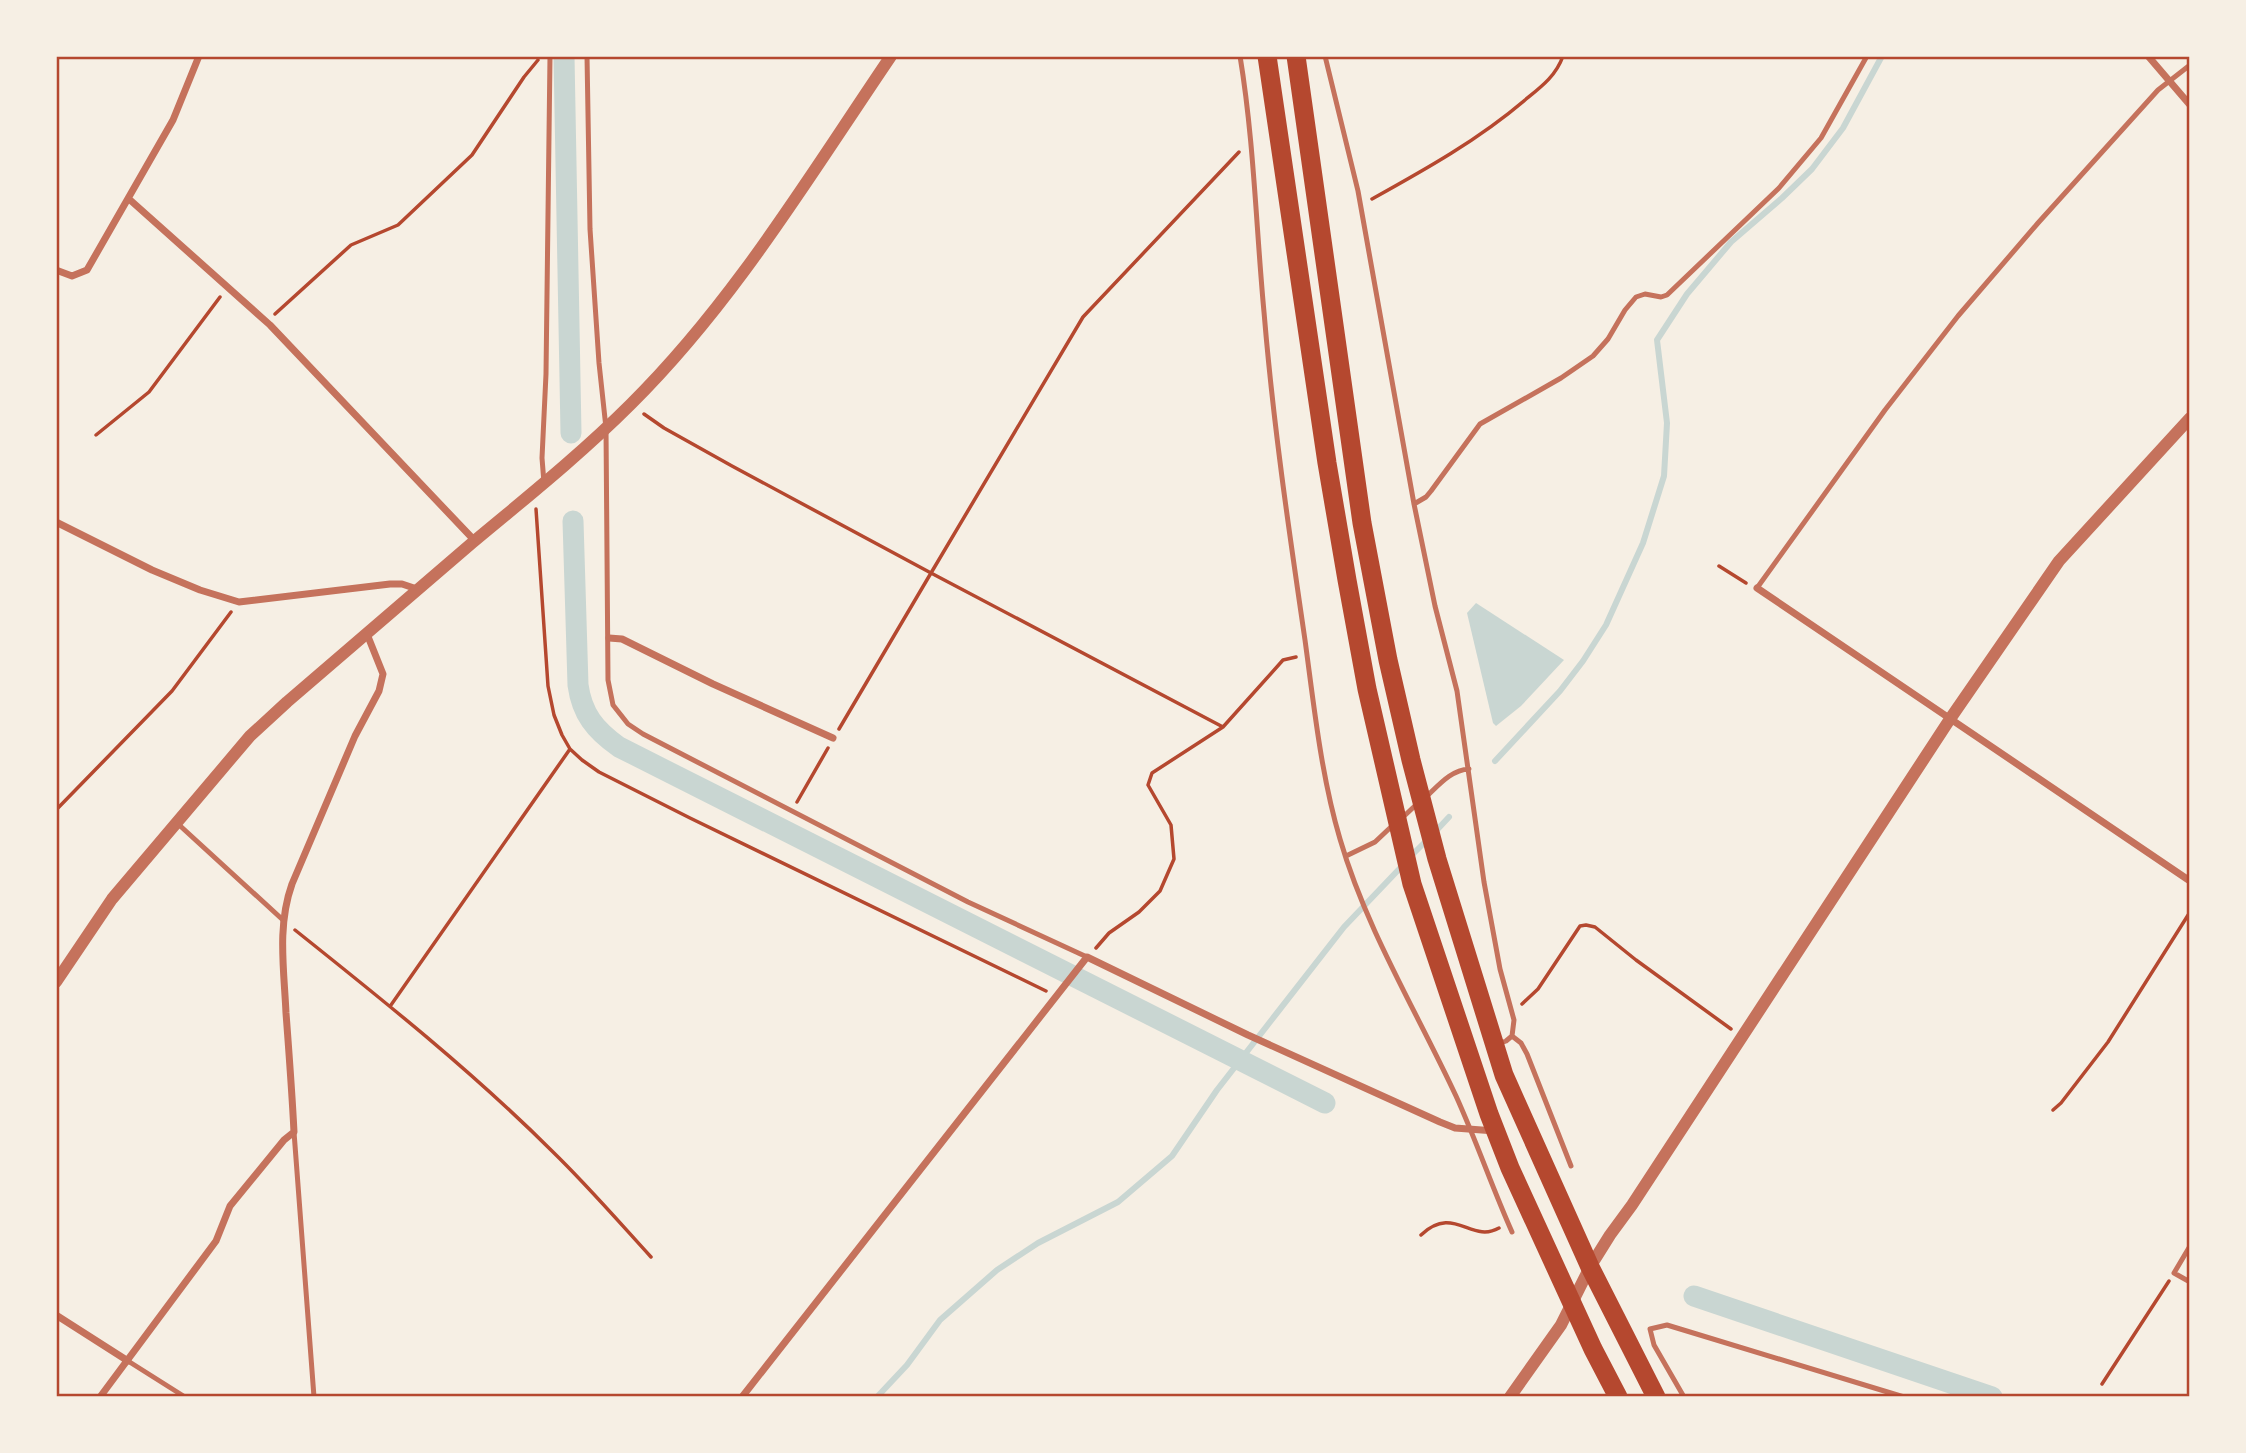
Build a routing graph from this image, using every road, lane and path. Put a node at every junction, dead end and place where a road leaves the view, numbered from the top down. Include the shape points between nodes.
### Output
1 (199, 56) edge
2 (541, 56) edge
3 (550, 56) edge
4 (587, 56) edge
5 (891, 56) edge
6 (1240, 56) edge
7 (1267, 56) edge
8 (1296, 56) edge
9 (1325, 56) edge
10 (1563, 56) edge
11 (1867, 56) edge
12 (2148, 56) edge
13 (2190, 65) edge
14 (2169, 82) junction
15 (2190, 105) edge
16 (1250, 140) junction
17 (129, 199) junction
18 (1361, 205) junction
19 (56, 270) edge
20 (228, 287) junction
21 (266, 322) junction
22 (632, 404) junction
23 (2190, 418) edge
24 (606, 428) junction
25 (96, 435) dead end
26 (544, 483) junction
27 (532, 493) junction
28 (1414, 504) junction
29 (56, 522) edge
30 (475, 541) junction
31 (1719, 566) dead end
32 (931, 573) junction
33 (1757, 588) junction
34 (417, 589) junction
35 (239, 602) junction
36 (367, 634) junction
37 (609, 638) junction
38 (1307, 656) junction
39 (1950, 719) junction
40 (1223, 727) junction
41 (834, 738) junction
42 (570, 749) junction
43 (1469, 769) junction
44 (56, 810) edge
45 (792, 811) junction
46 (177, 823) junction
47 (1346, 856) junction
48 (2190, 881) edge
49 (2190, 912) edge
50 (283, 920) junction
51 (1087, 957) junction
52 (56, 982) edge
53 (1057, 996) junction
54 (390, 1006) junction
55 (1510, 1008) junction
56 (1742, 1037) junction
57 (1503, 1041) junction
58 (2053, 1110) dead end
59 (1469, 1130) junction
60 (1495, 1130) junction
61 (294, 1132) junction
62 (1572, 1167) dead end
63 (1508, 1222) junction
64 (1513, 1232) dead end
65 (1421, 1235) dead end
66 (2190, 1246) edge
67 (651, 1256) dead end
68 (1590, 1267) junction
69 (2174, 1273) junction
70 (2190, 1282) edge
71 (1572, 1303) junction
72 (56, 1314) edge
73 (128, 1361) junction
74 (2102, 1384) dead end
75 (100, 1397) edge
76 (185, 1397) edge
77 (314, 1397) edge
78 (742, 1397) edge
79 (1510, 1397) edge
80 (1618, 1397) edge
81 (1656, 1397) edge
82 (1684, 1397) edge
83 (1904, 1397) edge

1 - 17 street via 173,120
2 - 21 path via 472,155 398,225 351,245
3 - 26 lane
4 - 24 lane via 590,229
5 - 22 street via 766,241
6 - 16 lane
7 - 60 highway via 1327,463 1367,688 1412,884
8 - 57 highway via 1362,523 1388,660 1437,859
9 - 18 lane
10 - 18 path via 1550,79 1500,121 1421,173
11 - 28 lane via 1821,138 1779,188 1667,295 1636,297 1593,356 1480,424 1431,491
12 - 14 street
13 - 14 lane
14 - 15 street
14 - 33 lane via 1958,316
16 - 32 path via 1083,317
16 - 38 lane via 1271,384
17 - 19 street via 87,270 72,276
17 - 20 street
18 - 28 lane
20 - 21 street
20 - 25 path via 149,392
21 - 30 street
22 - 24 street
22 - 32 path via 664,428
23 - 39 street via 2059,561
24 - 26 street
24 - 37 lane
26 - 27 street
27 - 30 street
27 - 42 path via 538,518 548,686 554,715
28 - 43 lane via 1457,691
29 - 35 street via 152,570
30 - 34 street
31 - 33 path
32 - 40 path
32 - 41 path
33 - 39 street
34 - 35 street via 390,584
34 - 36 street
35 - 44 path via 172,691
36 - 46 street via 267,719
36 - 50 street via 383,674 379,691 297,872
37 - 41 street via 622,639
37 - 45 lane via 610,695 628,724
38 - 40 path via 1283,660
38 - 47 lane via 1333,809
39 - 48 street
39 - 56 street
40 - 51 path via 1152,772 1148,785 1171,825 1174,859 1160,891
41 - 45 path
42 - 53 path via 622,783
42 - 54 path
43 - 47 lane via 1452,774 1375,842
43 - 55 lane via 1486,894
45 - 51 lane
46 - 50 lane
46 - 52 street via 112,900
47 - 59 lane
49 - 58 path via 2108,1042
50 - 54 path
50 - 61 street
51 - 53 street
51 - 59 street via 1261,1041 1440,1122
53 - 78 street
54 - 67 path via 554,1152
55 - 56 path via 1530,998 1580,926 1586,925 1595,927
55 - 57 lane via 1514,1020
56 - 68 street
57 - 62 lane via 1521,1043
57 - 68 highway via 1504,1075
59 - 60 street
59 - 63 lane
60 - 71 highway
61 - 73 street via 230,1206 216,1241
61 - 77 lane
63 - 64 lane
63 - 65 path via 1485,1232 1438,1222
66 - 69 lane
68 - 71 street
68 - 81 highway
69 - 70 lane
69 - 74 path
71 - 79 street
71 - 80 highway
72 - 73 street
73 - 75 street
73 - 76 lane
82 - 83 lane via 1654,1345 1650,1329 1656,1326 1667,1325

